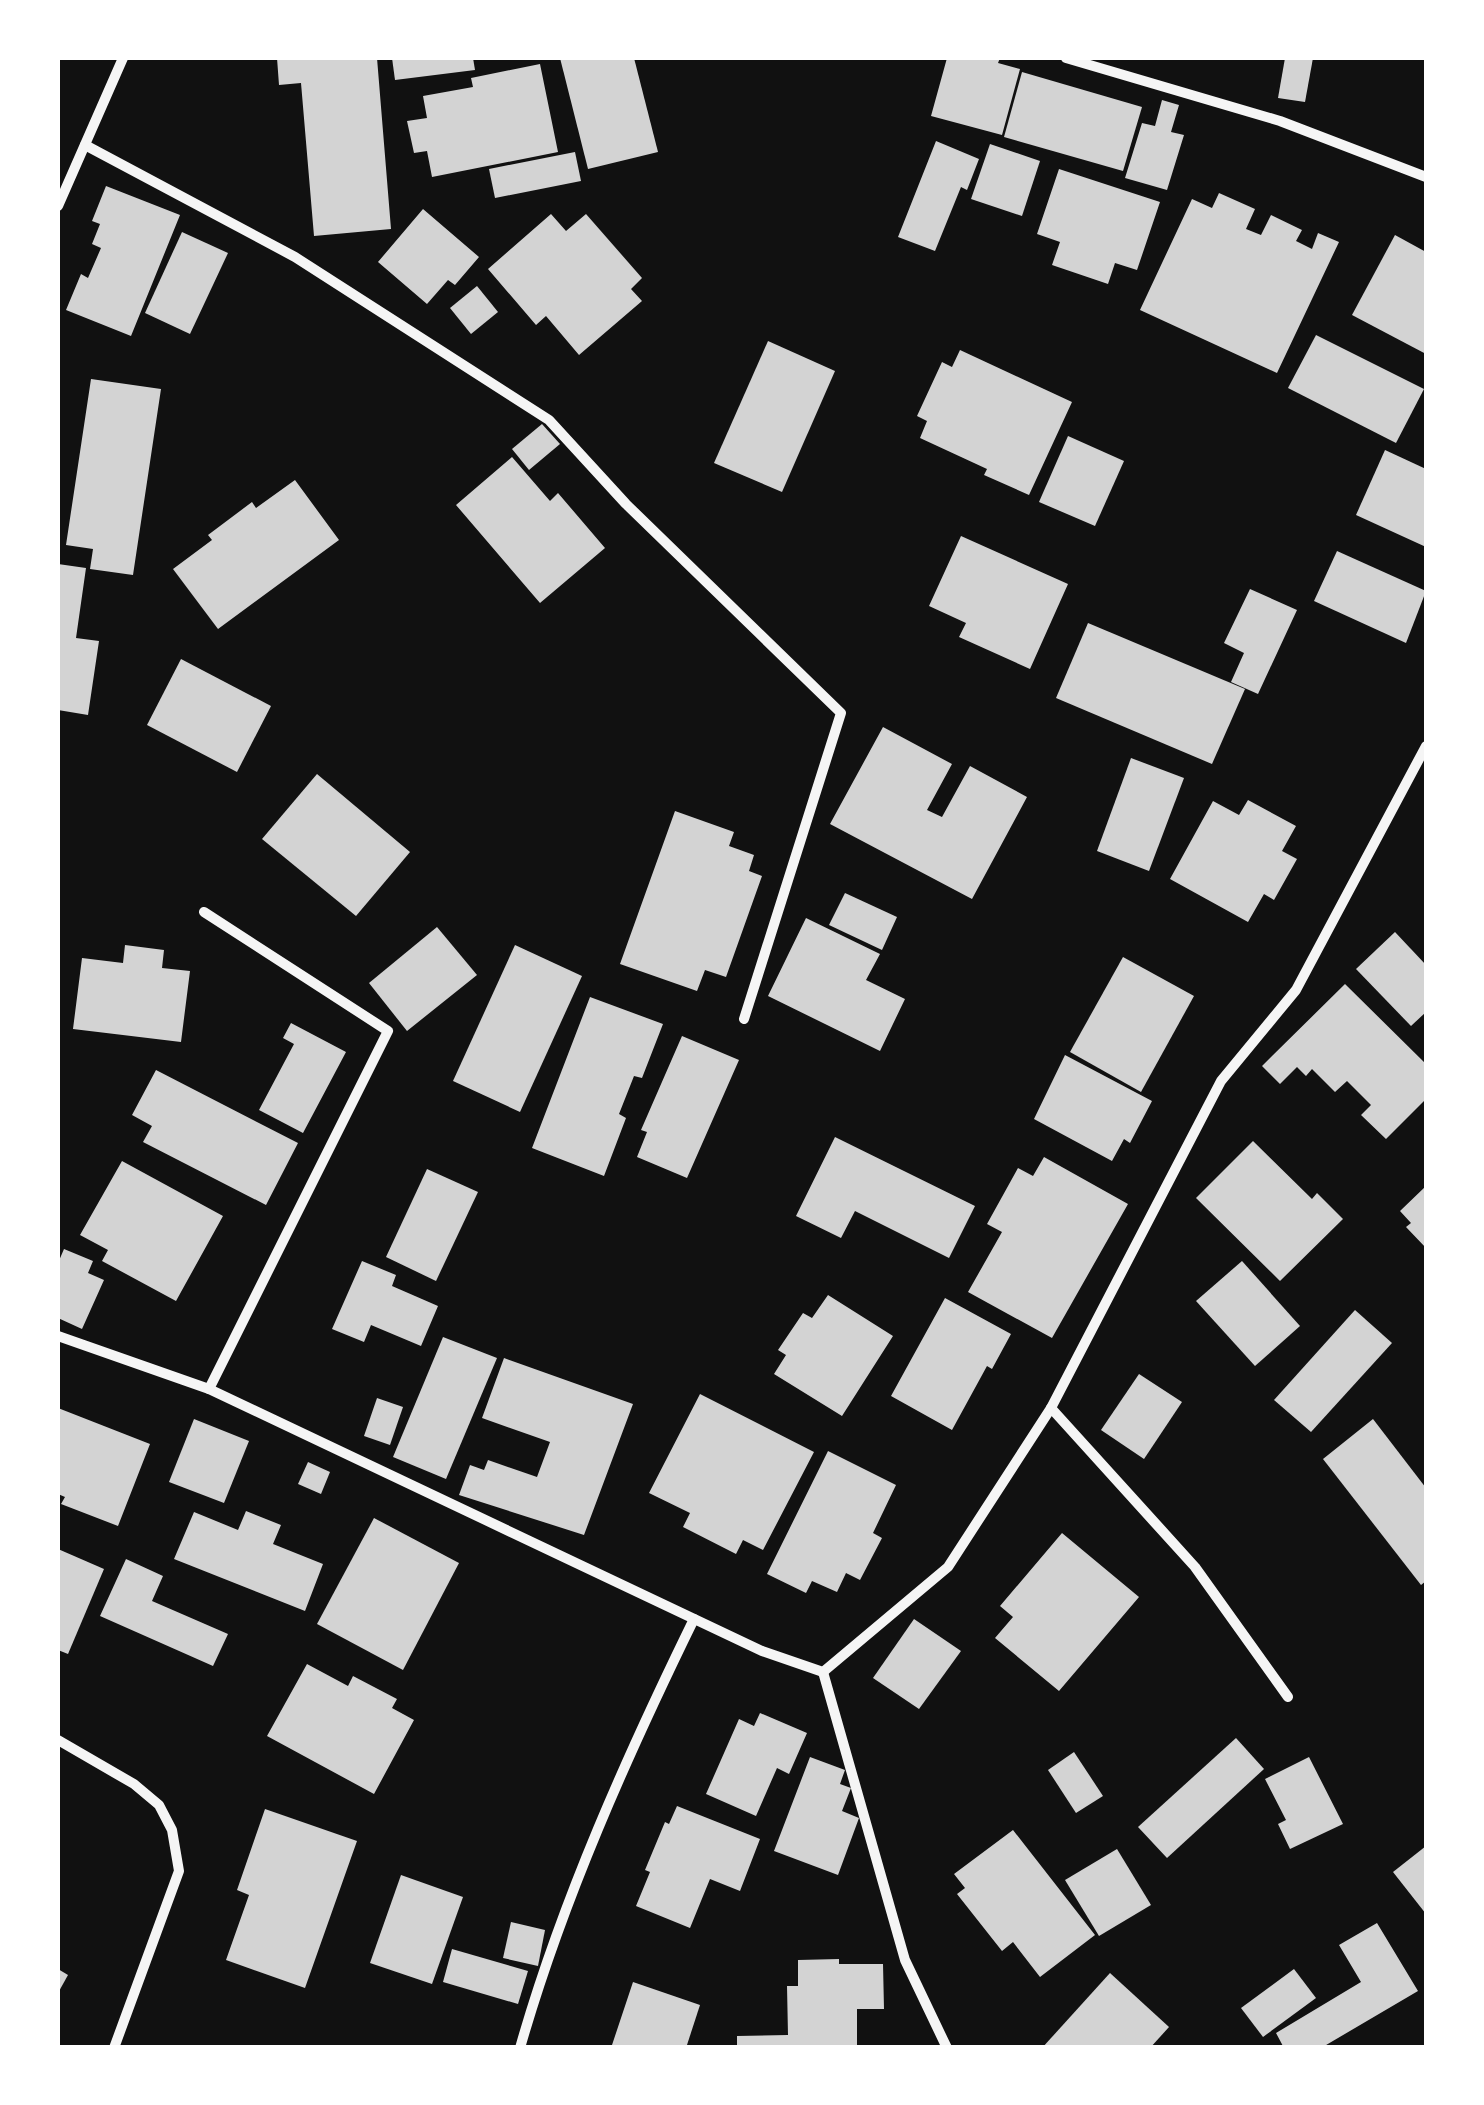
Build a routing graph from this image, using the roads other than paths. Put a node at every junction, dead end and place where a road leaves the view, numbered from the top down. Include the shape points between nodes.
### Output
1 (123, 58) edge
2 (1066, 58) edge
3 (85, 146) junction
4 (1426, 177) edge
5 (58, 206) edge
6 (1426, 746) edge
7 (204, 912) dead end
8 (744, 1019) dead end
9 (58, 1336) edge
10 (209, 1390) junction
11 (1051, 1408) junction
12 (694, 1620) junction
13 (823, 1672) junction
14 (1288, 1697) dead end
15 (58, 1740) edge
16 (114, 2048) edge
17 (520, 2048) edge
18 (947, 2048) edge

1 - 3 street
2 - 4 street via 1280,121
3 - 5 street
3 - 8 street via 295,257 549,420 842,713
6 - 11 street via 1296,990 1221,1081
7 - 10 street via 388,1031
9 - 10 street
10 - 12 street
11 - 13 street via 948,1567
11 - 14 street via 1195,1567
12 - 13 street
12 - 17 street via 597,1839
13 - 18 street via 905,1960
15 - 16 street via 159,1805 179,1871

